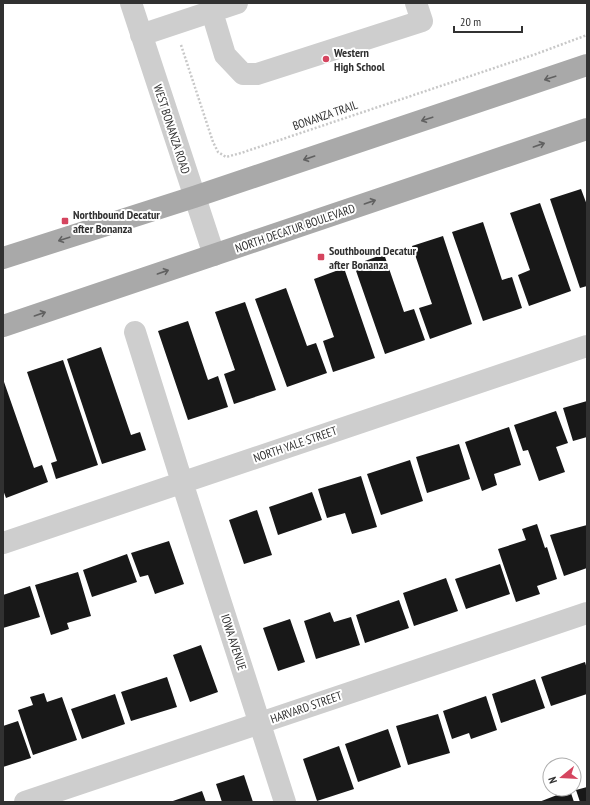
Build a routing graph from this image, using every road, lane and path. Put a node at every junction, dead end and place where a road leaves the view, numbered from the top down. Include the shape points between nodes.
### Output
1 (131, 3) edge
2 (237, 3) edge
3 (416, 3) edge
4 (212, 12) junction
5 (175, 24) junction
6 (141, 35) junction
7 (587, 35) edge
8 (587, 65) edge
9 (587, 129) edge
10 (194, 197) junction
11 (214, 255) junction
12 (3, 258) edge
13 (3, 326) edge
14 (135, 332) dead end
15 (587, 346) edge
16 (182, 482) junction
17 (3, 543) edge
18 (587, 613) edge
19 (260, 723) junction
20 (25, 802) edge
21 (285, 802) edge

1 - 6 street, WEST BONANZA ROAD
2 - 4 street
3 - 4 street via 422,21 258,74 243,74 225,55
4 - 5 street
5 - 6 street
5 - 7 path, BONANZA TRAIL via 213,142 218,152 226,156 249,151
6 - 10 street, WEST BONANZA ROAD
8 -> 10 main road
11 -> 9 main road, NORTH DECATUR BOULEVARD
10 - 11 street, WEST BONANZA ROAD
10 -> 12 main road
13 -> 11 main road, NORTH DECATUR BOULEVARD
14 - 16 street, IOWA AVENUE
15 - 16 street, NORTH YALE STREET
16 - 17 street, NORTH YALE STREET
16 - 19 street, IOWA AVENUE
18 - 19 street, HARVARD STREET
19 - 20 street, HARVARD STREET
19 - 21 street, IOWA AVENUE

